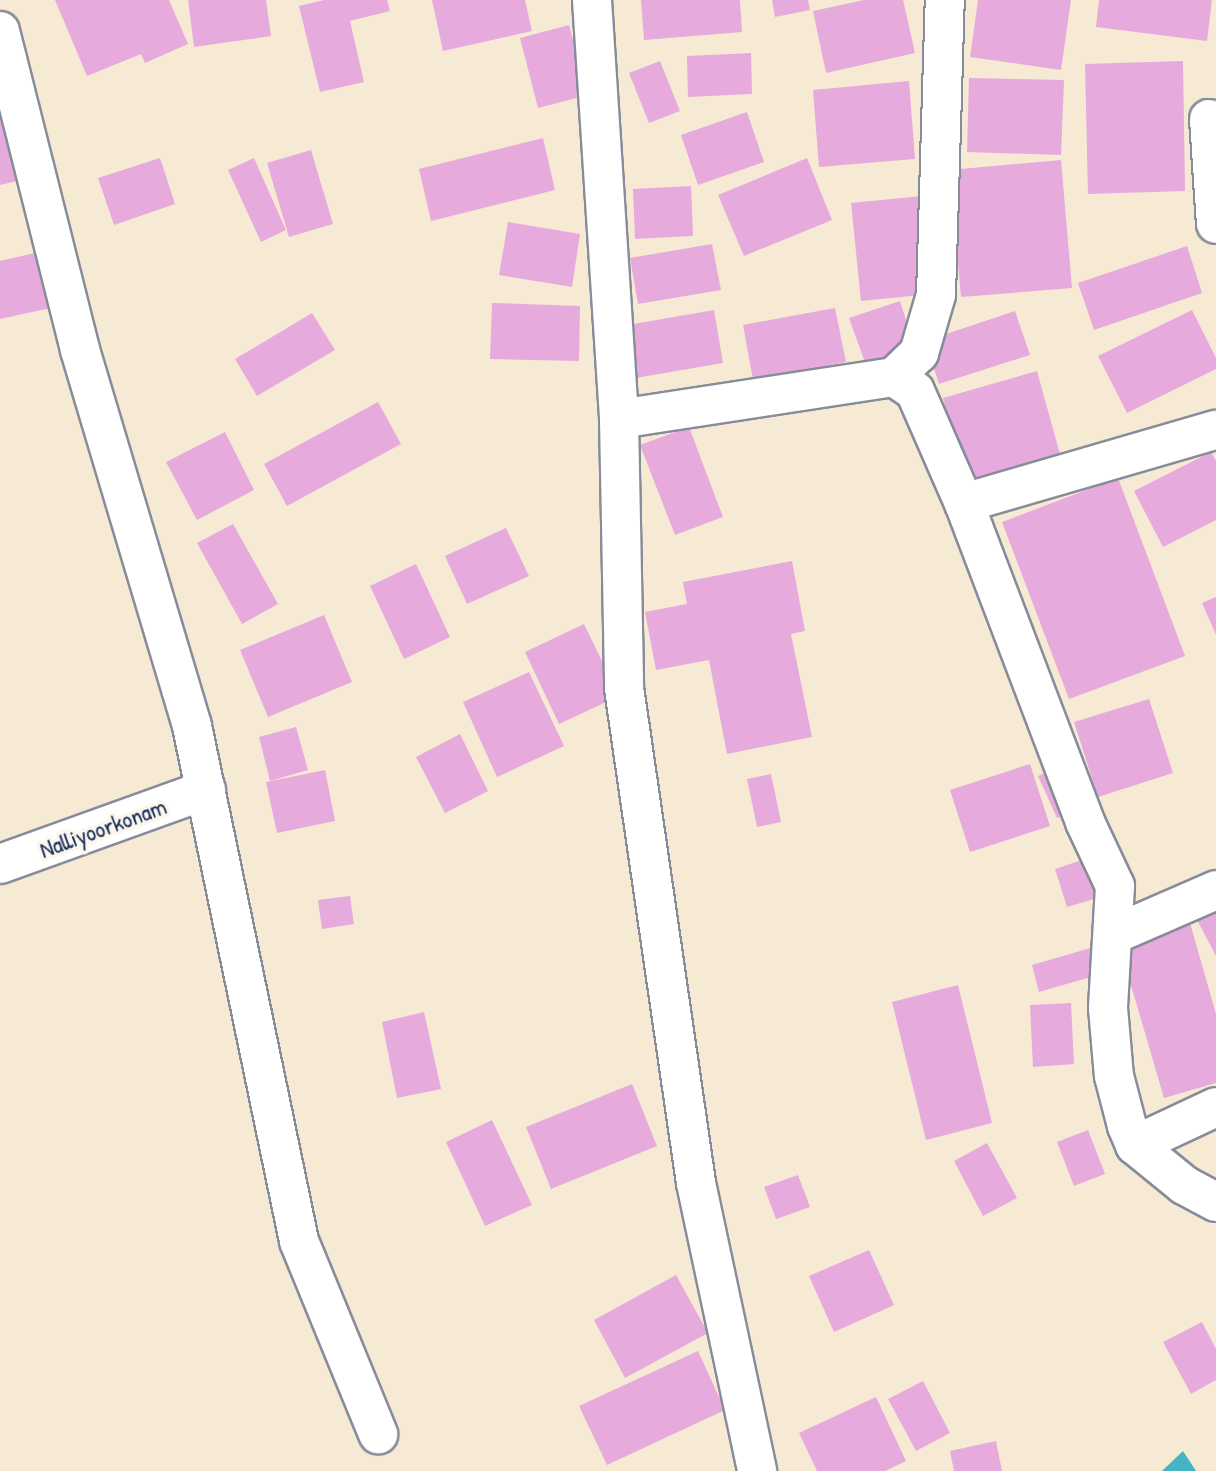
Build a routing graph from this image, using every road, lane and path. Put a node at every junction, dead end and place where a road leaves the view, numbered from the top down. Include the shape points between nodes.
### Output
1 (592, 0) edge
2 (945, 0) edge
3 (0, 31) edge
4 (1209, 119) dead end
5 (1216, 224) edge
6 (894, 377) junction
7 (620, 419) junction
8 (1216, 430) edge
9 (964, 503) junction
10 (206, 790) junction
11 (0, 864) edge
12 (1216, 890) edge
13 (1115, 934) junction
14 (1216, 1107) edge
15 (1135, 1145) junction
16 (1216, 1202) edge
17 (378, 1434) dead end
18 (757, 1471) edge

1 - 7 street
2 - 6 street via 936,295 919,353
3 - 10 street via 80,350 192,726
4 - 5 street
6 - 7 street
6 - 9 street via 915,391
7 - 18 street via 624,688 696,1183
8 - 9 street
9 - 13 street via 1070,785 1115,886
10 - 11 street, Nalliyoorkonam
10 - 17 street via 299,1241
12 - 13 street
13 - 15 street via 1108,1008 1114,1076
14 - 15 street
15 - 16 street via 1184,1185

